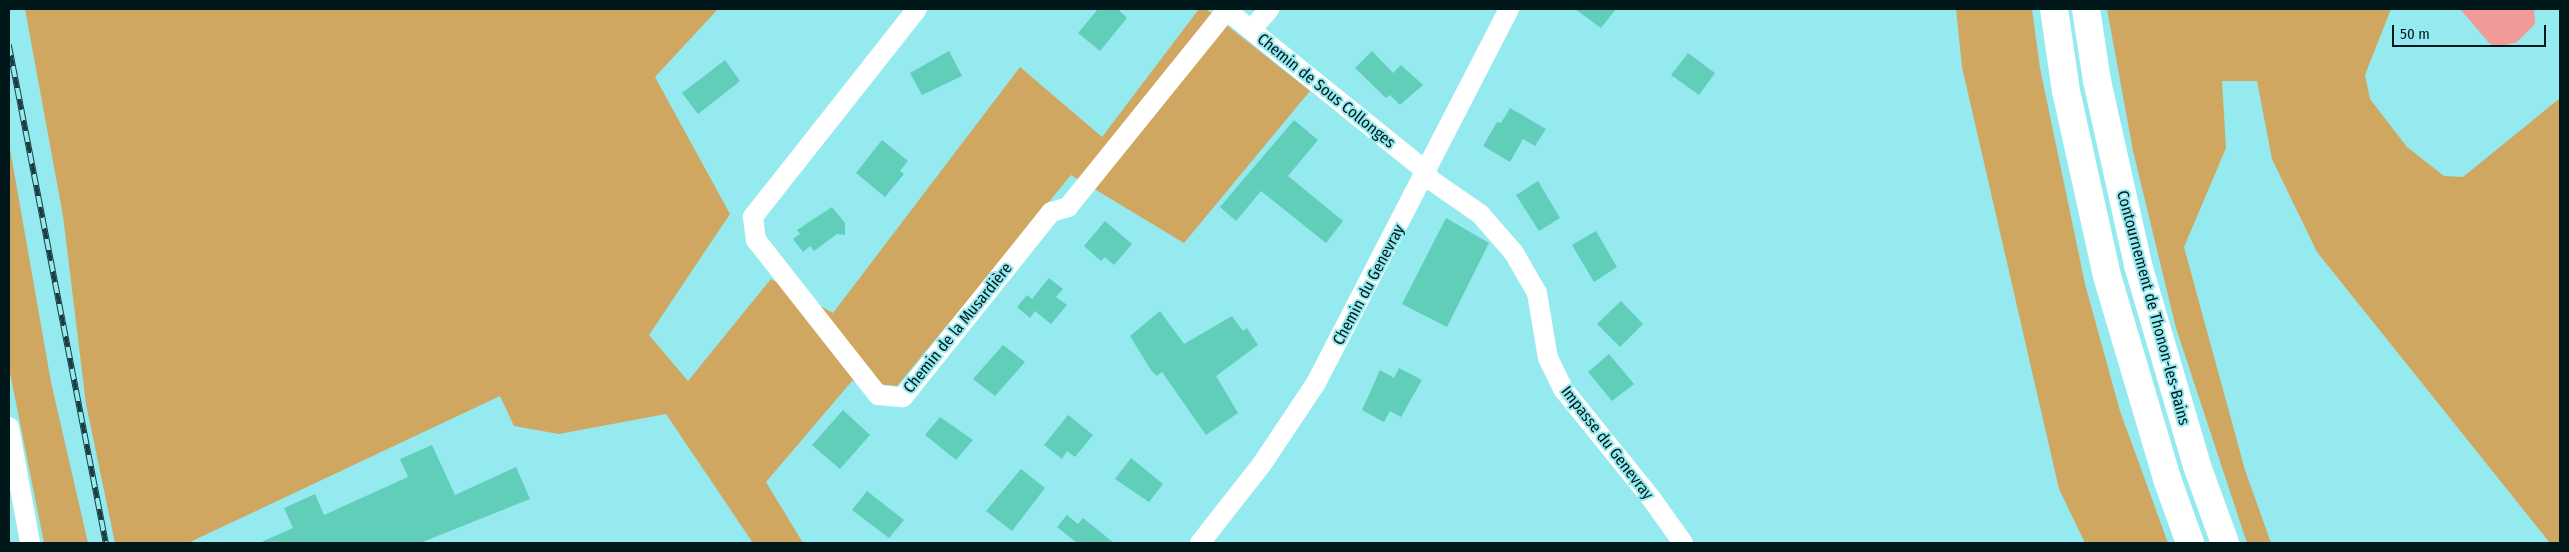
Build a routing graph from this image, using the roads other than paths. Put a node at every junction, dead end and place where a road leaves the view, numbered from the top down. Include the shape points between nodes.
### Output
1 (917, 9) edge
2 (1226, 9) edge
3 (1270, 9) edge
4 (1509, 9) edge
5 (2054, 9) edge
6 (2086, 9) edge
7 (1251, 30) junction
8 (1426, 174) junction
9 (9, 427) edge
10 (30, 543) edge
11 (1200, 543) edge
12 (1683, 543) edge
13 (2190, 543) edge
14 (2225, 543) edge

1 - 2 street, Chemin de la Musardière via 753,217 756,240 878,395 903,397 1051,212 1068,207
2 - 7 street, Chemin de Sous Collonges
3 - 7 street
4 - 8 street, Chemin du Genevray
5 - 13 highway, Contournement de Thonon-les-Bains via 2070,110 2107,276 2167,479
6 - 14 highway, Contournement de Thonon-les-Bains via 2097,81 2138,265 2197,466
7 - 8 street, Chemin de Sous Collonges
8 - 11 street, Chemin du Genevray via 1316,383 1262,464
8 - 12 street, Impasse du Genevray via 1480,214 1514,253 1537,293 1548,358 1563,389
9 - 10 street

